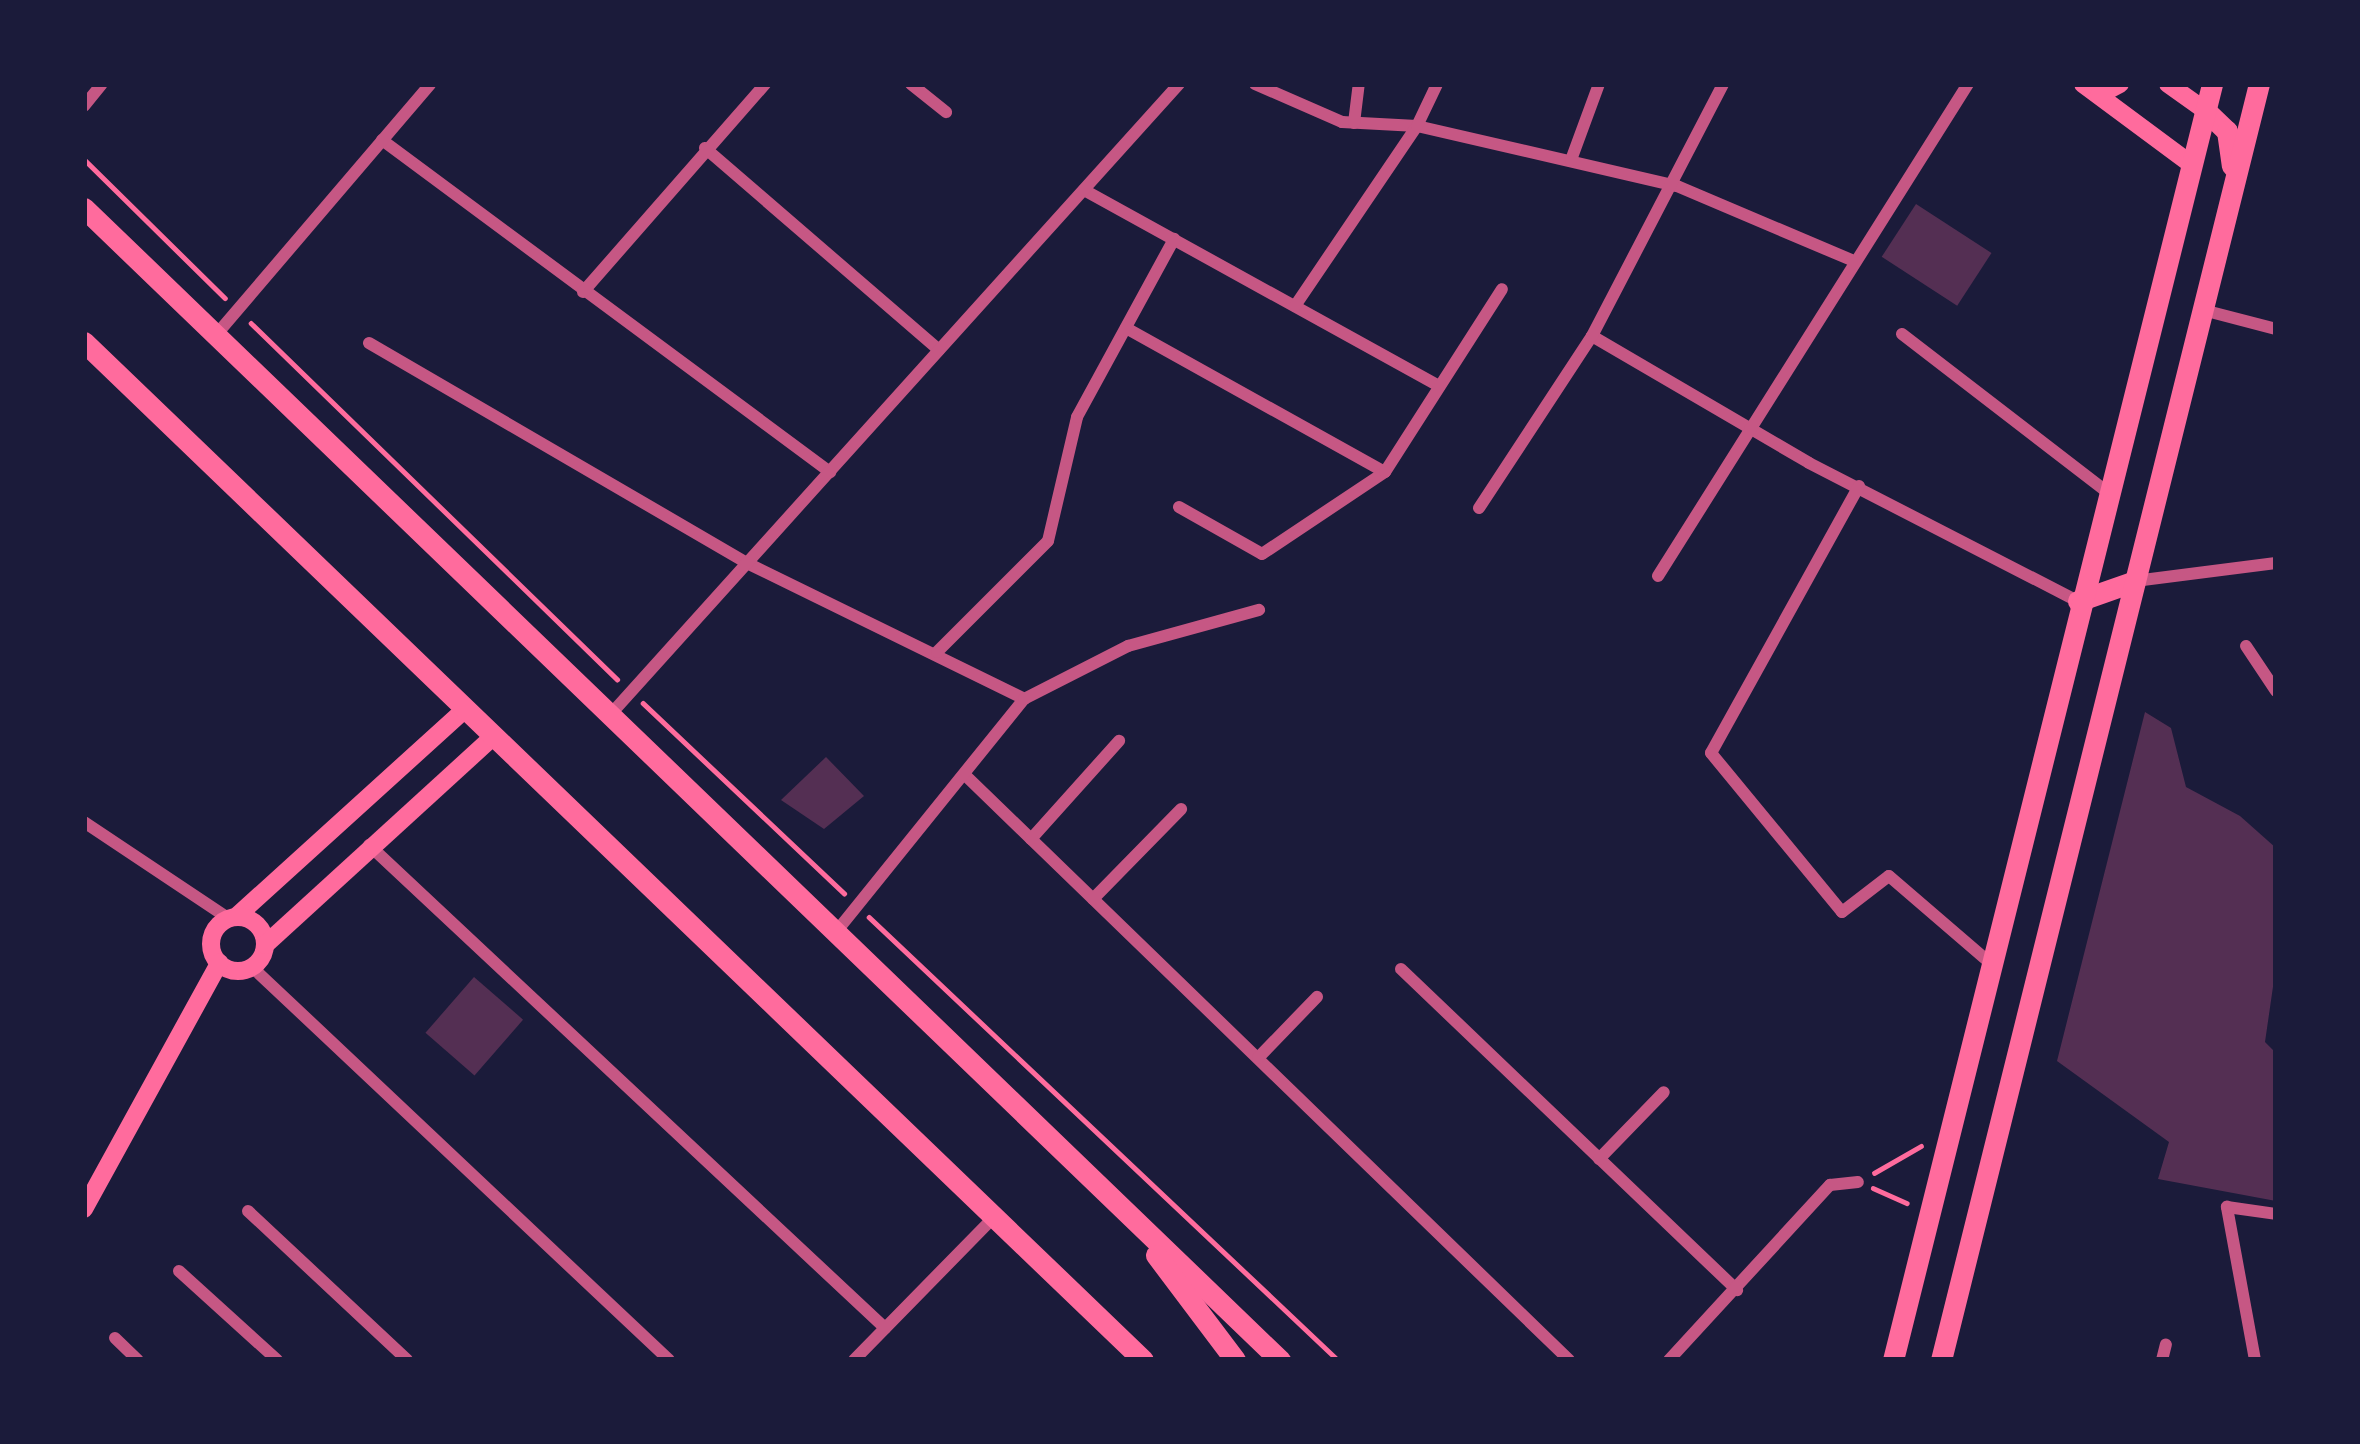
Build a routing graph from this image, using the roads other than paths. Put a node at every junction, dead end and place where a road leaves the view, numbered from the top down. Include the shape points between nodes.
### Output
1 (102, 84) edge
2 (430, 84) edge
3 (765, 84) edge
4 (911, 84) edge
5 (1179, 84) edge
6 (1255, 84) edge
7 (1359, 84) edge
8 (1436, 84) edge
9 (1599, 84) edge
10 (1723, 84) edge
11 (1968, 84) edge
12 (2120, 84) edge
13 (2168, 84) edge
14 (2212, 84) edge
15 (2259, 84) edge
16 (2091, 89) edge
17 (84, 106) edge
18 (2206, 111) junction
19 (946, 112) dead end
20 (1354, 123) junction
21 (1417, 126) junction
22 (382, 140) junction
23 (705, 148) junction
24 (1571, 160) junction
25 (2192, 165) junction
26 (2234, 185) junction
27 (1677, 186) junction
28 (1084, 190) junction
29 (84, 208) edge
30 (1174, 239) junction
31 (1852, 260) junction
32 (1502, 290) dead end
33 (583, 292) junction
34 (1295, 306) junction
35 (2203, 310) junction
36 (1126, 328) junction
37 (2276, 329) edge
38 (1902, 334) dead end
39 (215, 335) junction
40 (1592, 336) junction
41 (84, 342) edge
42 (369, 343) dead end
43 (939, 350) junction
44 (1439, 386) junction
45 (1748, 423) junction
46 (830, 472) junction
47 (1385, 472) junction
48 (1859, 486) junction
49 (2107, 492) junction
50 (1179, 507) dead end
51 (1479, 508) dead end
52 (747, 563) junction
53 (2276, 563) edge
54 (1658, 576) dead end
55 (2135, 580) junction
56 (2078, 601) junction
57 (1259, 610) dead end
58 (2246, 646) dead end
59 (938, 652) junction
60 (2276, 691) edge
61 (1024, 699) junction
62 (465, 709) junction
63 (610, 715) junction
64 (494, 736) junction
65 (1119, 741) dead end
66 (965, 775) junction
67 (1181, 809) dead end
68 (84, 822) edge
69 (1030, 839) junction
70 (368, 844) junction
71 (1093, 899) junction
72 (232, 917) junction
73 (836, 932) junction
74 (265, 945) junction
75 (219, 963) junction
76 (1990, 963) junction
77 (252, 967) junction
78 (1401, 969) dead end
79 (1317, 998) dead end
80 (1258, 1058) junction
81 (1664, 1092) dead end
82 (1599, 1159) junction
83 (1858, 1182) road end
84 (1114, 1200) junction
85 (84, 1209) edge
86 (248, 1210) dead end
87 (2276, 1214) edge
88 (994, 1217) junction
89 (179, 1271) dead end
90 (1737, 1290) junction
91 (885, 1328) junction
92 (115, 1338) dead end
93 (2166, 1344) dead end
94 (138, 1360) edge
95 (277, 1360) edge
96 (407, 1360) edge
97 (669, 1360) edge
98 (854, 1360) edge
99 (1143, 1360) edge
100 (1235, 1360) edge
101 (1280, 1360) edge
102 (1569, 1360) edge
103 (1669, 1360) edge
104 (1893, 1360) edge
105 (1941, 1360) edge
106 (2162, 1360) edge
107 (2255, 1360) edge

1 - 17 street
2 - 22 street
3 - 23 street
4 - 19 street
5 - 28 street
6 - 20 street
7 - 20 street
8 - 21 street
9 - 24 street
10 - 27 street
11 - 31 street
12 - 16 main road
13 - 18 main road
14 - 18 main road
15 - 26 main road
16 - 25 main road
18 - 25 main road
18 - 26 main road via 2227,131
20 - 21 street
21 - 24 street
21 - 34 street
22 - 33 street
22 - 39 street
23 - 33 street
23 - 43 street
24 - 27 street
25 - 49 main road
26 - 35 main road
27 - 31 street
27 - 40 street
28 - 30 street
28 - 43 street
29 - 39 main road
30 - 34 street
30 - 36 street
31 - 45 street
32 - 44 street
33 - 46 street
34 - 44 street
35 - 37 street
35 - 55 main road
36 - 47 street
36 - 59 street via 1077,417 1048,542
38 - 49 street
39 - 63 main road
40 - 45 street
40 - 51 street
41 - 62 main road
42 - 52 street
43 - 46 street
44 - 47 street
45 - 48 street
45 - 54 street
46 - 52 street
47 - 50 street via 1262,554
48 - 56 street
48 - 76 street via 1711,753 1842,913 1889,876
49 - 56 main road
52 - 59 street
52 - 63 street
53 - 55 street
55 - 56 main road
55 - 105 main road
56 - 76 main road
57 - 61 street via 1128,646
58 - 60 street
59 - 61 street
61 - 66 street
62 - 64 main road
62 - 72 main road
63 - 73 main road
64 - 70 main road
64 - 88 main road
65 - 69 street
66 - 69 street
66 - 73 street
67 - 71 street
68 - 72 street
69 - 71 street
70 - 74 main road
70 - 91 street
71 - 80 street
72 - 74 main road via 254,921
72 - 75 main road via 211,938
73 - 84 main road
74 - 77 main road
75 - 77 main road
75 - 85 main road
76 - 104 main road
77 - 97 street
78 - 82 street
79 - 80 street
80 - 102 street
81 - 82 street
82 - 90 street
83 - 90 street via 1830,1185
84 - 100 main road
84 - 101 main road
86 - 96 street
87 - 107 street via 2227,1207
88 - 91 street
88 - 99 main road
89 - 95 street
90 - 103 street
91 - 98 street
92 - 94 street
93 - 106 street

